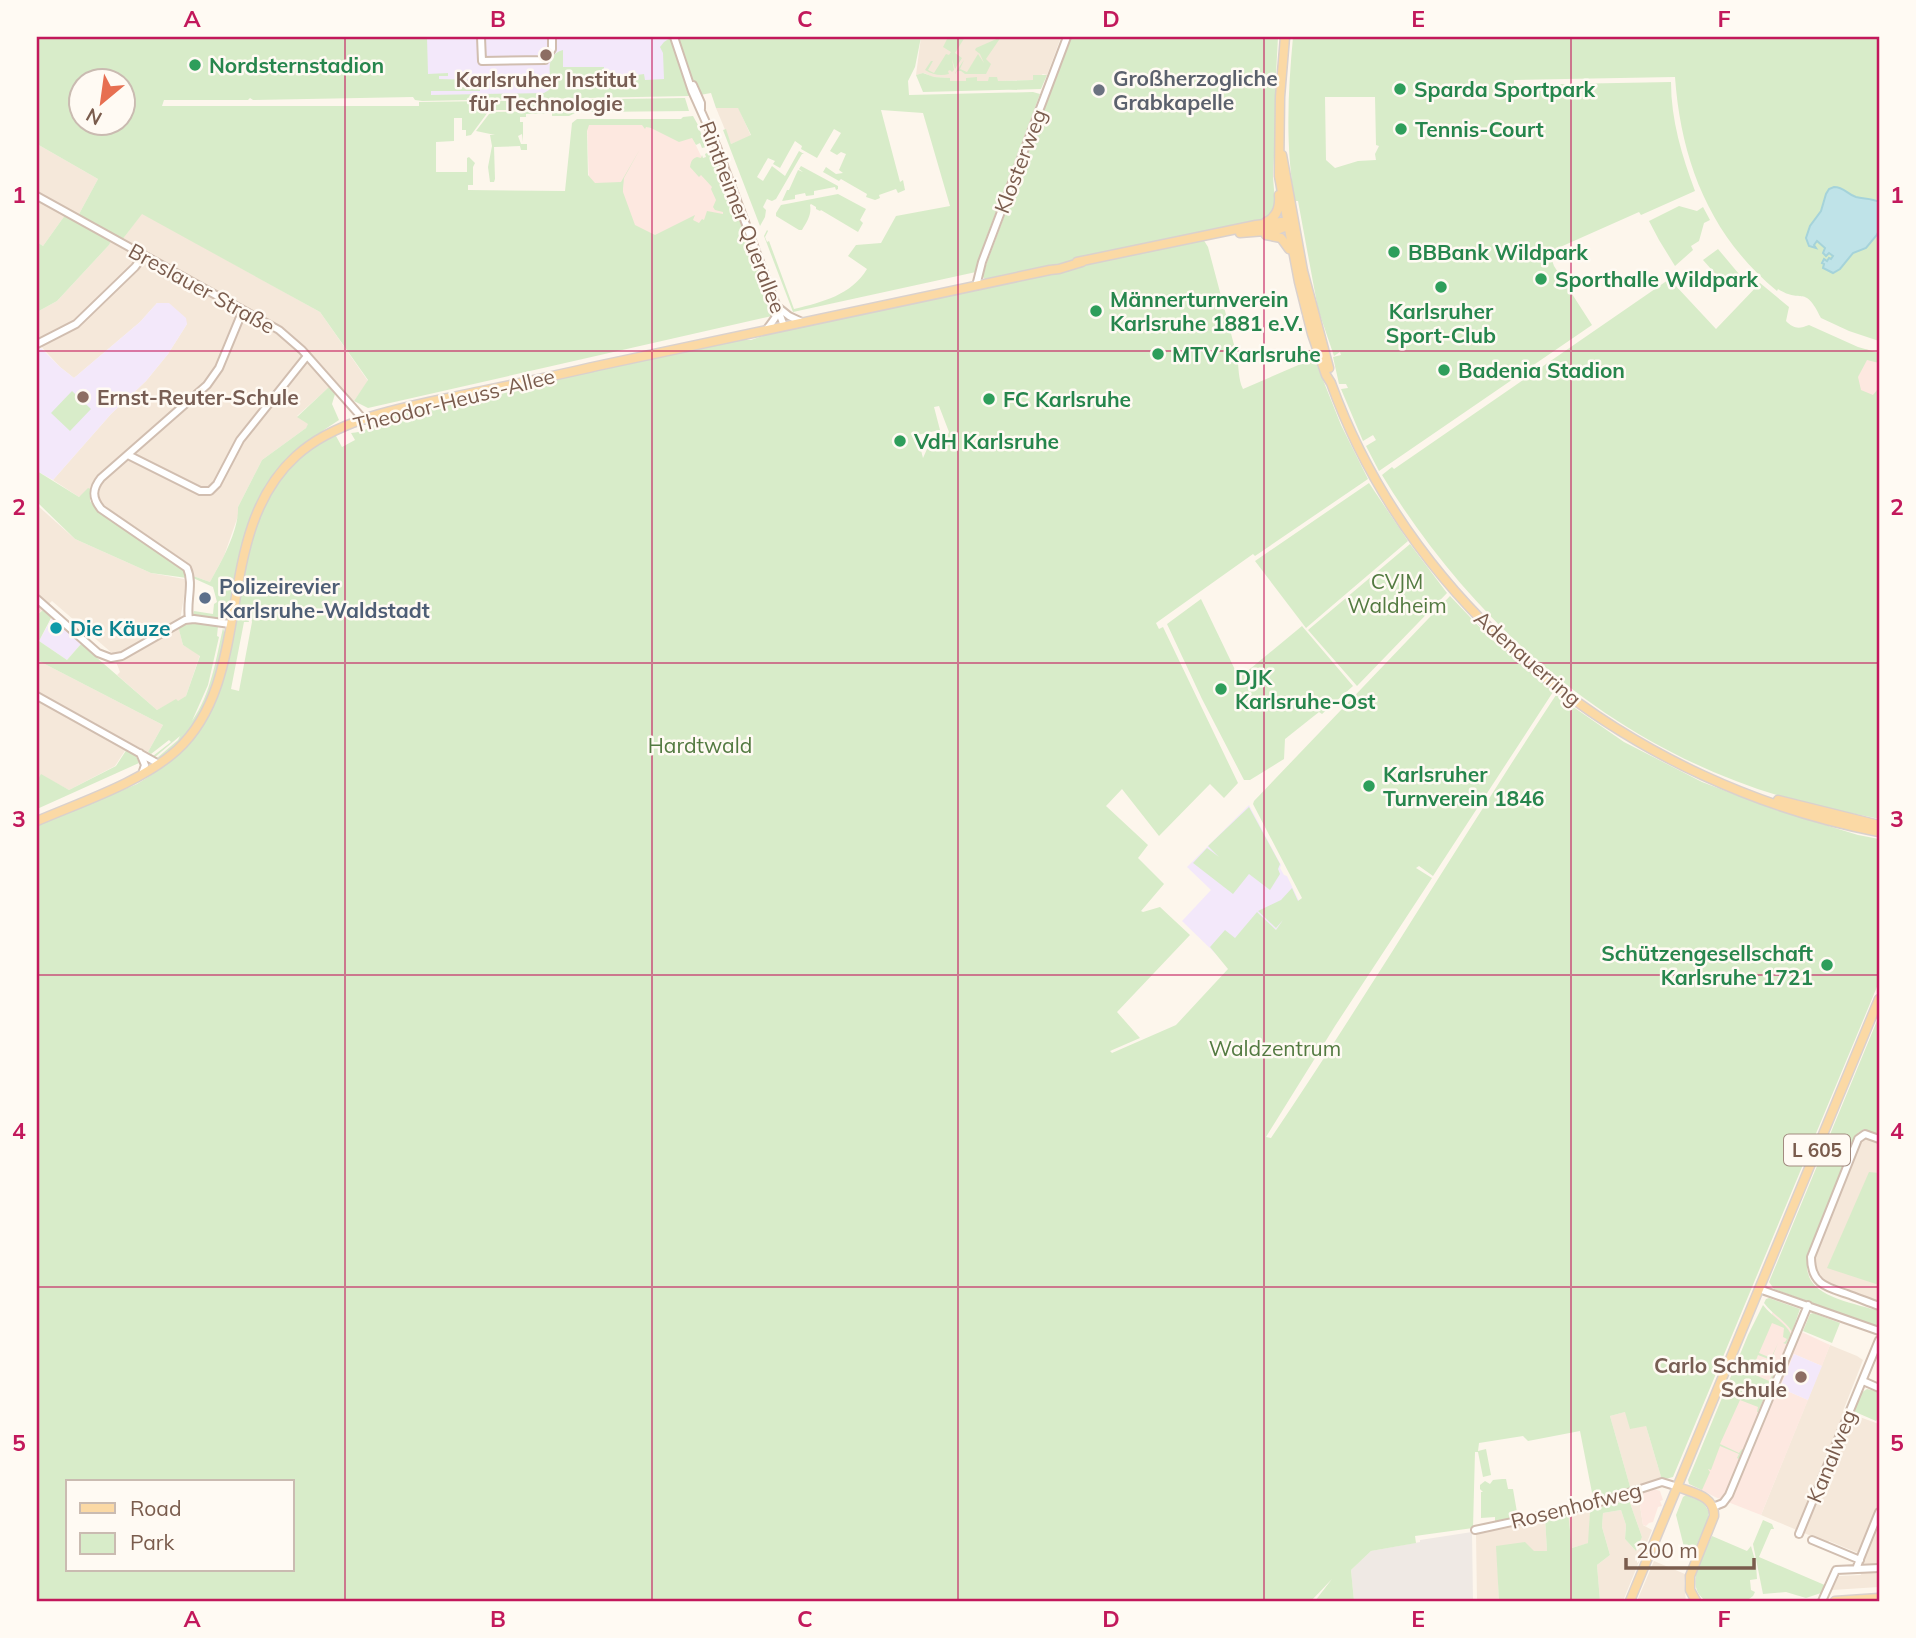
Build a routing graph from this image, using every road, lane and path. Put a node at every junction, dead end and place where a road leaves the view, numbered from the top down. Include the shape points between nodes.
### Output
1 (481, 37) edge
2 (552, 37) edge
3 (674, 37) edge
4 (1067, 37) edge
5 (1285, 37) edge
6 (1281, 149) junction
7 (1280, 185) junction
8 (37, 196) edge
9 (1290, 223) junction
10 (1256, 225) junction
11 (1223, 233) junction
12 (1250, 233) junction
13 (144, 255) junction
14 (1296, 270) junction
15 (976, 286) junction
16 (777, 306) junction
17 (243, 310) junction
18 (803, 322) junction
19 (784, 326) junction
20 (767, 329) junction
21 (37, 344) edge
22 (307, 356) junction
23 (1331, 383) junction
24 (349, 404) junction
25 (364, 420) junction
26 (346, 426) junction
27 (128, 454) junction
28 (37, 599) edge
29 (189, 619) junction
30 (230, 624) junction
31 (37, 696) edge
32 (139, 752) junction
33 (159, 764) junction
34 (142, 774) junction
35 (1747, 793) junction
36 (37, 821) edge
37 (1879, 824) edge
38 (1879, 831) edge
39 (1879, 999) edge
40 (1879, 1139) edge
41 (1759, 1289) junction
42 (1808, 1305) junction
43 (1878, 1305) edge
44 (1879, 1331) edge
45 (1879, 1340) edge
46 (1863, 1381) junction
47 (1879, 1388) edge
48 (1678, 1487) junction
49 (1713, 1507) junction
50 (1879, 1513) edge
51 (1475, 1530) dead end
52 (1798, 1534) dead end
53 (1812, 1540) dead end
54 (1860, 1560) junction
55 (1879, 1568) edge
56 (1856, 1569) junction
57 (1879, 1598) edge
58 (1630, 1601) edge
59 (1696, 1601) edge
60 (1822, 1601) edge
61 (1835, 1601) edge

1 - 2 street via 482,61 545,60 552,50
3 - 16 street, Rintheimer Querallee
4 - 15 street, Klosterweg
5 - 6 main road, Adenauerring
6 - 7 main road, Adenauerring
6 - 9 main road, Adenauerring
7 - 9 main road, Adenauerring
7 - 10 main road via 1276,214
8 - 13 street, Breslauer Straße
9 - 10 main road, Theodor-Heuss-Allee
9 - 12 main road, Theodor-Heuss-Allee
9 - 14 main road, Adenauerring
9 - 23 main road, Adenauerring
10 - 11 main road, Theodor-Heuss-Allee
11 - 12 main road, Theodor-Heuss-Allee
11 - 15 main road, Theodor-Heuss-Allee
12 - 14 main road via 1283,240
13 - 17 street, Breslauer Straße
13 - 21 street via 76,324
14 - 23 main road, Adenauerring
15 - 18 main road, Theodor-Heuss-Allee
16 - 18 street
16 - 19 street, Rintheimer Querallee
16 - 20 street
17 - 22 street, Breslauer Straße via 279,330
17 - 27 street via 225,356 207,385
18 - 19 main road, Theodor-Heuss-Allee
19 - 20 main road, Theodor-Heuss-Allee
20 - 25 main road, Theodor-Heuss-Allee
22 - 24 street, Breslauer Straße
22 - 27 street via 240,440 211,491 200,491
23 - 35 main road, Adenauerring via 1358,447 1399,517 1449,584 1493,632 1544,677 1616,729 1689,769
24 - 25 street, Breslauer Straße
24 - 26 street
25 - 26 main road, Theodor-Heuss-Allee
26 - 30 main road, Theodor-Heuss-Allee via 299,453 266,493 250,532
27 - 29 street via 97,482 95,500 101,509 187,568
28 - 29 street via 98,653 111,658
29 - 30 street
30 - 33 main road, Theodor-Heuss-Allee via 207,709 185,742
31 - 32 street
32 - 33 street
32 - 34 street
33 - 34 main road, Theodor-Heuss-Allee
34 - 36 main road, Theodor-Heuss-Allee
35 - 37 main road, Adenauerring
35 - 38 main road, Adenauerring via 1802,813
39 - 41 main road, L 605
40 - 43 street via 1864,1134 1858,1139 1811,1257 1822,1284
41 - 42 street
41 - 48 main road, L 605
42 - 44 street
42 - 49 street via 1729,1495
45 - 46 street, Kanalweg
46 - 47 street
46 - 52 street, Kanalweg
48 - 49 main road via 1707,1499
48 - 51 street, Rosenhofweg via 1662,1482 1591,1505
48 - 58 main road, L 605
49 - 59 main road via 1714,1516 1689,1580
50 - 54 street
53 - 54 street
54 - 56 street
55 - 56 street
56 - 60 street via 1836,1570
57 - 61 main road

